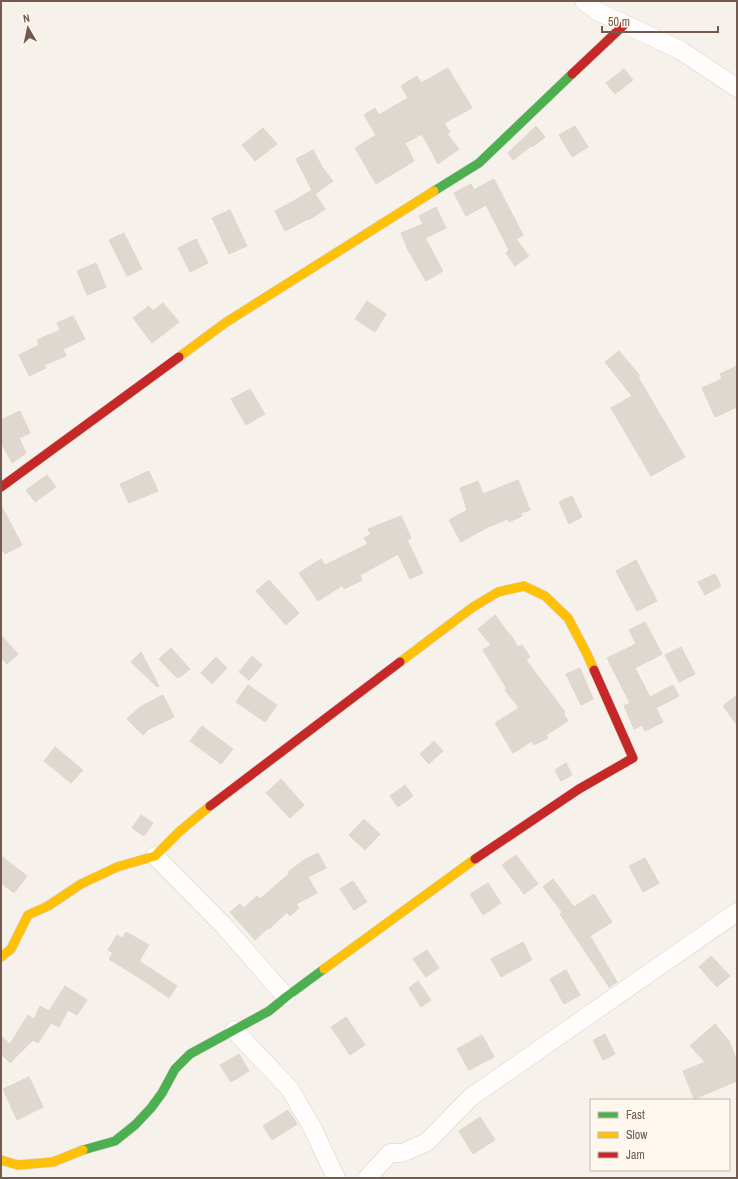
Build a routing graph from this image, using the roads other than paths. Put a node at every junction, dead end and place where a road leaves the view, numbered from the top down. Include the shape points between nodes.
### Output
1 (584, 1) edge
2 (625, 24) junction
3 (737, 88) edge
4 (1, 487) edge
5 (155, 856) junction
6 (737, 912) edge
7 (1, 957) edge
8 (286, 997) junction
9 (234, 1030) junction
10 (1, 1160) edge
11 (336, 1178) edge
12 (367, 1178) edge

1 - 2 street
2 - 3 street via 680,50
2 - 4 street via 480,163 225,323
5 - 7 street via 118,867 28,915 11,949
5 - 8 street via 224,926
5 - 8 street via 203,811 473,607 498,592 524,586 545,596 568,618 587,654 633,758 579,789 466,865
6 - 12 street via 472,1097 427,1142 402,1153 390,1153
8 - 9 street via 269,1011
9 - 10 street via 190,1054 175,1069 151,1108 115,1141 53,1162 18,1164
9 - 11 street via 290,1089 313,1129

